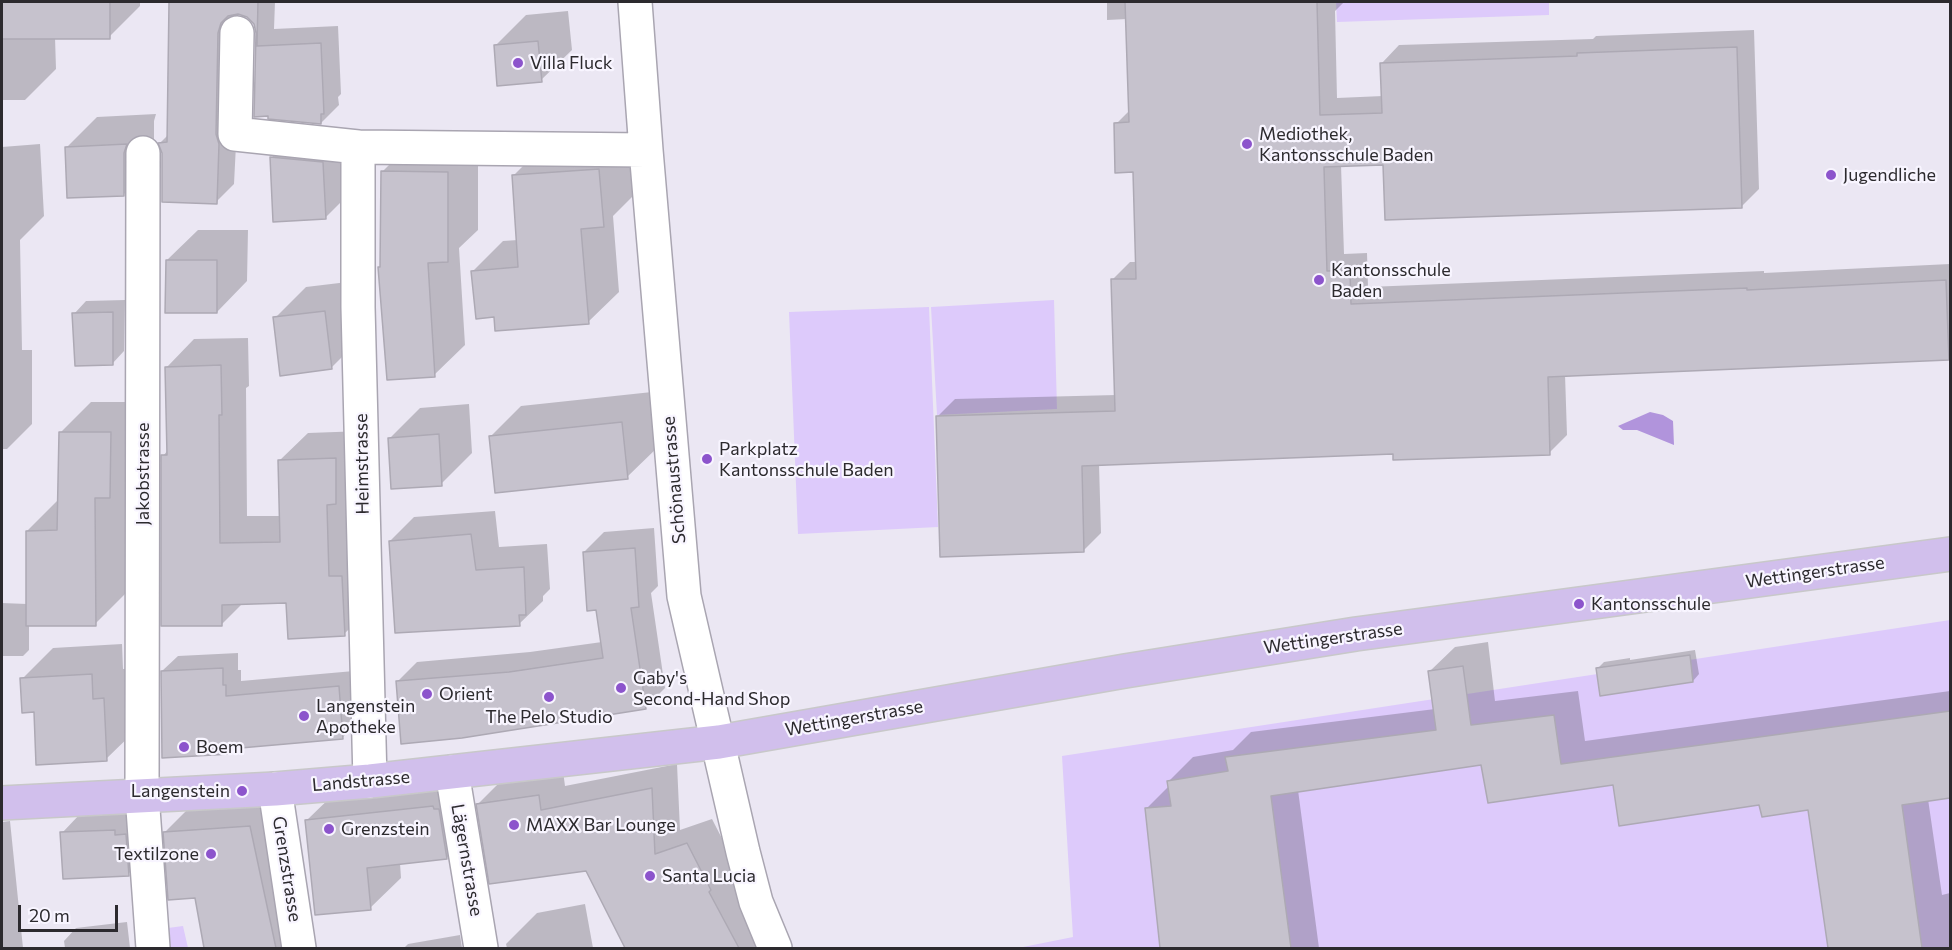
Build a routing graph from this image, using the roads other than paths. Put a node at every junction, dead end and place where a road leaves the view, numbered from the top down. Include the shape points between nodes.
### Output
1 (635, 2) edge
2 (237, 33) dead end
3 (358, 147) junction
4 (646, 150) junction
5 (143, 153) dead end
6 (1950, 554) edge
7 (718, 742) junction
8 (452, 772) junction
9 (370, 781) junction
10 (275, 789) junction
11 (142, 795) junction
12 (2, 803) edge
13 (153, 948) edge
14 (299, 948) edge
15 (482, 948) edge
16 (775, 948) edge

1 - 4 street, Schönaustrasse
2 - 3 street via 235,134
3 - 4 street
3 - 9 street, Heimstrasse
4 - 7 street, Schönaustrasse via 684,596
5 - 11 street, Jakobstrasse
6 - 7 main road, Wettingerstrasse via 1356,634
7 - 8 main road, Landstrasse
7 - 16 street, Schönaustrasse via 756,902
8 - 9 main road, Landstrasse
8 - 15 street, Lägernstrasse
9 - 10 main road, Landstrasse
10 - 11 main road, Landstrasse
10 - 14 street, Grenzstrasse
11 - 12 main road, Landstrasse
11 - 13 street, Jakobstrasse

